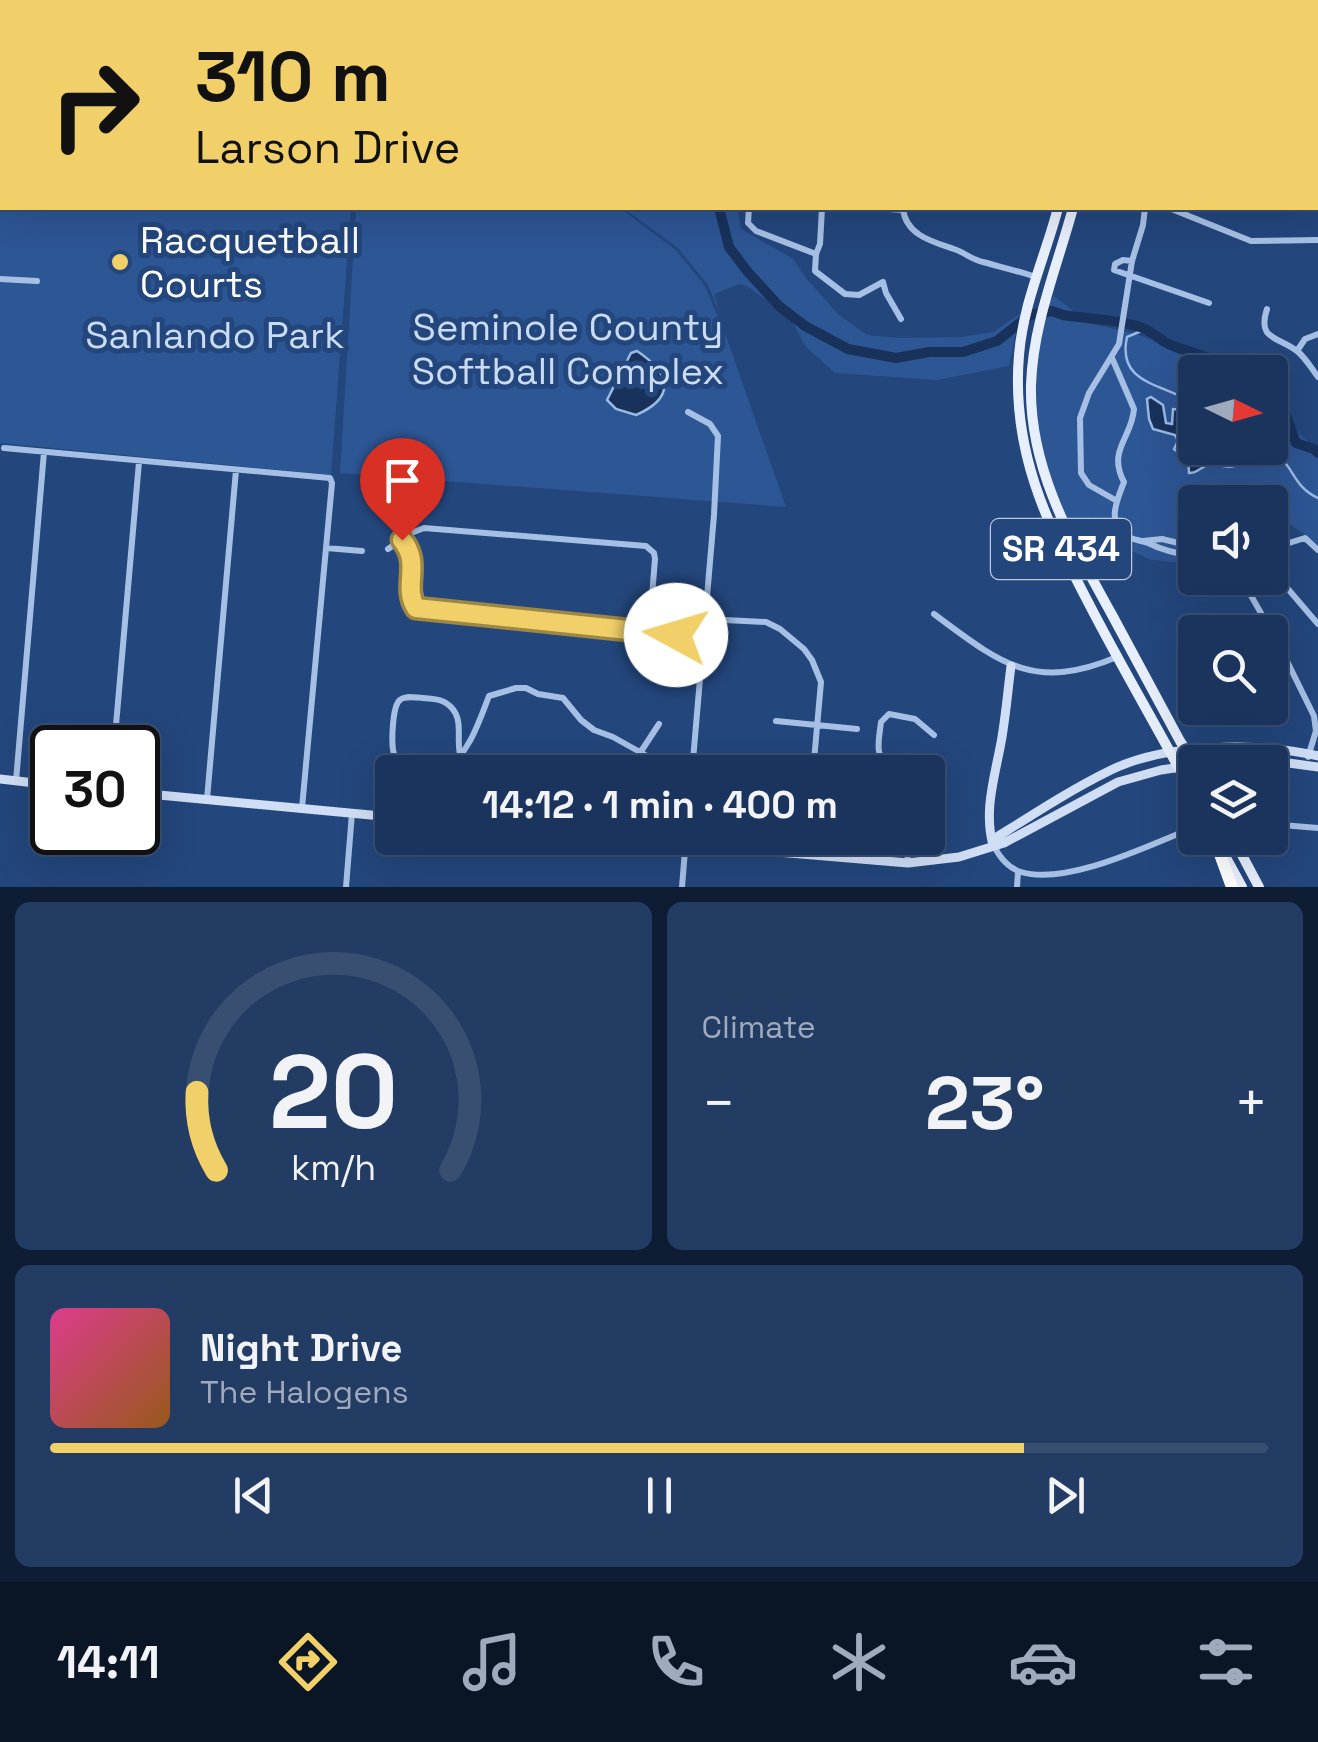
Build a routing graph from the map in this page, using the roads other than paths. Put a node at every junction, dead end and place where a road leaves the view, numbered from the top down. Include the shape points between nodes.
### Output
1 (749, 210) edge
2 (822, 210) edge
3 (903, 210) edge
4 (1057, 210) edge
5 (1072, 210) edge
6 (1146, 210) edge
7 (1174, 210) edge
8 (1318, 240) edge
9 (816, 254) junction
10 (1132, 262) junction
11 (1130, 276) junction
12 (1036, 278) junction
13 (0, 279) edge
14 (38, 281) dead end
15 (1037, 298) junction
16 (1209, 303) dead end
17 (1267, 309) dead end
18 (901, 319) dead end
19 (1318, 334) edge
20 (1297, 351) junction
21 (1112, 357) junction
22 (1318, 378) edge
23 (688, 412) dead end
24 (4, 448) dead end
25 (44, 452) junction
26 (1040, 459) junction
27 (139, 462) junction
28 (1026, 462) junction
29 (236, 470) junction
30 (1117, 501) junction
31 (402, 540) junction
32 (1144, 541) junction
33 (1178, 542) edge
34 (1288, 543) edge
35 (326, 548) junction
36 (388, 549) dead end
37 (1318, 550) edge
38 (362, 552) dead end
39 (1178, 553) edge
40 (1288, 589) edge
41 (1251, 595) edge
42 (934, 614) dead end
43 (705, 619) junction
44 (1318, 624) edge
45 (649, 633) junction
46 (703, 638) junction
47 (1117, 658) junction
48 (1012, 666) junction
49 (776, 721) dead end
50 (659, 724) dead end
51 (116, 725) edge
52 (818, 725) junction
53 (857, 729) dead end
54 (1316, 731) edge
55 (934, 734) dead end
56 (1184, 745) edge
57 (1288, 751) edge
58 (1178, 752) edge
59 (1170, 753) junction
60 (640, 754) joint
61 (1314, 754) edge
62 (394, 755) edge
63 (460, 755) edge
64 (462, 755) edge
65 (693, 755) edge
66 (815, 755) edge
67 (879, 755) edge
68 (1312, 766) edge
69 (1178, 767) joint
70 (0, 780) edge
71 (16, 781) junction
72 (30, 783) edge
73 (160, 795) edge
74 (207, 800) junction
75 (302, 808) junction
76 (352, 813) junction
77 (375, 815) edge
78 (1288, 826) edge
79 (1318, 828) edge
80 (1178, 834) edge
81 (993, 845) junction
82 (685, 855) edge
83 (816, 855) edge
84 (907, 855) edge
85 (1221, 855) edge
86 (1224, 855) edge
87 (1243, 855) edge
88 (908, 863) junction
89 (1018, 872) junction
90 (346, 887) edge
91 (682, 887) edge
92 (1017, 887) edge
93 (1232, 887) edge
94 (1242, 887) edge
95 (1259, 887) edge

1 - 9 street via 748,223 756,231
2 - 9 street
3 - 12 street via 933,244
4 - 12 main road
5 - 15 main road, SR 434
6 - 10 street
7 - 8 street via 1250,241
9 - 18 street via 815,271 845,294 859,295 883,282
10 - 11 street
10 - 11 street via 1114,267
11 - 16 street
11 - 21 street
12 - 15 main road
13 - 14 street
15 - 26 main road, SR 434 via 1027,375
15 - 28 main road, SR 434 via 1021,336 1018,398
17 - 20 street via 1264,330
19 - 20 street
20 - 22 street
21 - 30 street via 1134,409 1120,444 1124,482
21 - 30 street via 1080,418 1081,473
23 - 43 street via 718,436
24 - 25 street
25 - 27 street
25 - 71 street
26 - 28 street
26 - 56 main road, SR 434 via 1072,542
27 - 29 street
27 - 51 street
28 - 47 main road, SR 434 via 1049,526
29 - 35 street via 330,478
29 - 74 street
30 - 32 street via 1120,530
31 - 36 street
31 - 45 street via 412,554 410,596 416,608
31 - 45 street via 424,528 656,549
32 - 33 street
32 - 39 street
34 - 37 street via 1305,538
35 - 38 street
35 - 75 street
40 - 44 street
41 - 54 street
42 - 48 street
43 - 46 street
43 - 52 street via 766,622 804,649 821,682
45 - 46 street
46 - 65 street
47 - 48 street via 1083,670
47 - 59 main road, SR 434
48 - 81 main road via 988,808
49 - 52 street
50 - 60 street
52 - 53 street
52 - 66 street
54 - 61 street
55 - 67 street via 916,719 889,714 881,722
57 - 61 main road
58 - 59 main road
59 - 69 main road, SR 434
59 - 81 main road via 1111,770 1068,792
60 - 64 street via 594,730 563,698 516,688 489,696
61 - 68 street
62 - 63 street via 396,707 404,697 448,704 459,724
69 - 81 main road via 1118,782
70 - 71 main road
71 - 72 main road
73 - 74 main road
74 - 75 main road
75 - 76 main road
76 - 77 main road
76 - 90 street
78 - 79 street
80 - 89 street via 1090,868
81 - 88 main road via 958,858
81 - 89 street
82 - 91 street
83 - 88 main road
84 - 88 street
85 - 93 highway
86 - 94 main road
87 - 95 main road
89 - 92 street

